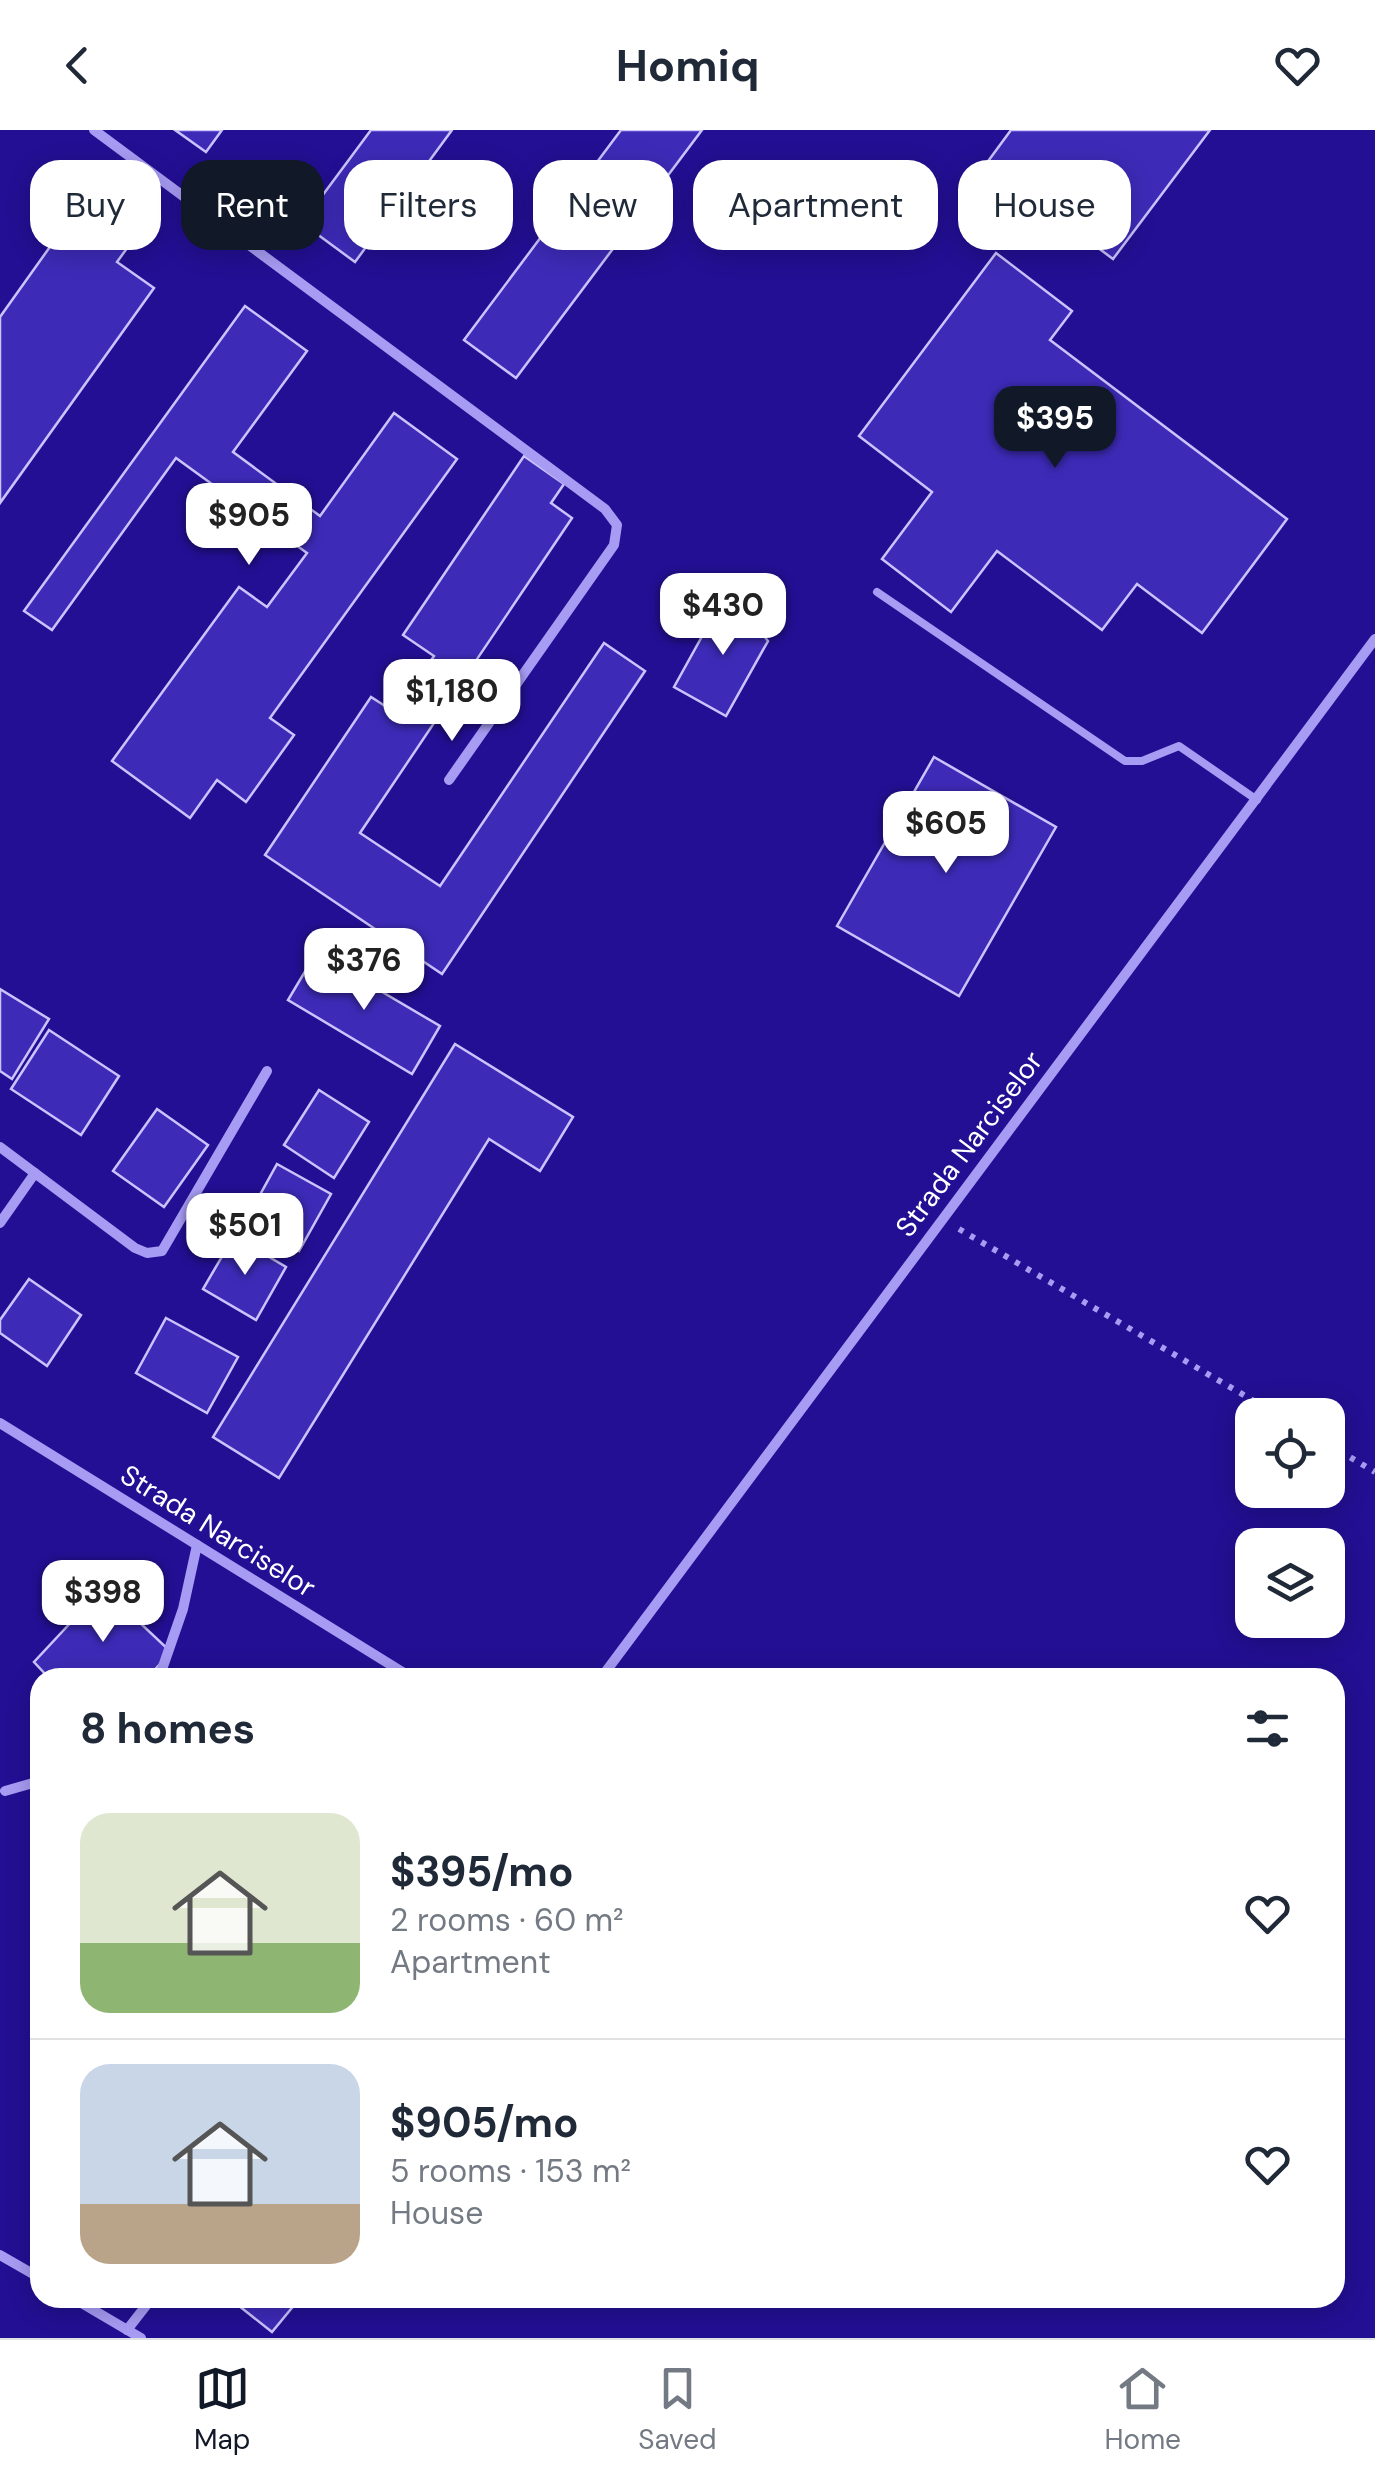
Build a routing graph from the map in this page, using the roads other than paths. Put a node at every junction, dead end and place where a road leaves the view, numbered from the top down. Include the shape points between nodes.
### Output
1 (94, 130) edge
2 (876, 592) dead end
3 (1375, 638) edge
4 (449, 780) dead end
5 (1256, 800) junction
6 (267, 1071) dead end
7 (0, 1147) edge
8 (34, 1173) junction
9 (0, 1224) edge
10 (0, 1423) edge
11 (197, 1545) junction
12 (162, 1668) edge
13 (396, 1668) edge
14 (608, 1668) edge
15 (30, 1784) edge
16 (5, 1791) dead end
17 (0, 2255) edge
18 (30, 2272) edge
19 (89, 2308) edge
20 (144, 2308) edge
21 (127, 2330) junction
22 (141, 2338) edge

1 - 4 street via 605,509 616,525 614,545
2 - 5 lane via 1125,761 1179,746
3 - 5 street, Strada Narciselor
5 - 14 street, Strada Narciselor
6 - 8 street via 162,1251 135,1248
7 - 8 street
8 - 9 street
10 - 11 street, Strada Narciselor
11 - 12 street
11 - 13 street, Strada Narciselor
15 - 16 street
17 - 18 street
19 - 21 street
20 - 21 street
21 - 22 street

